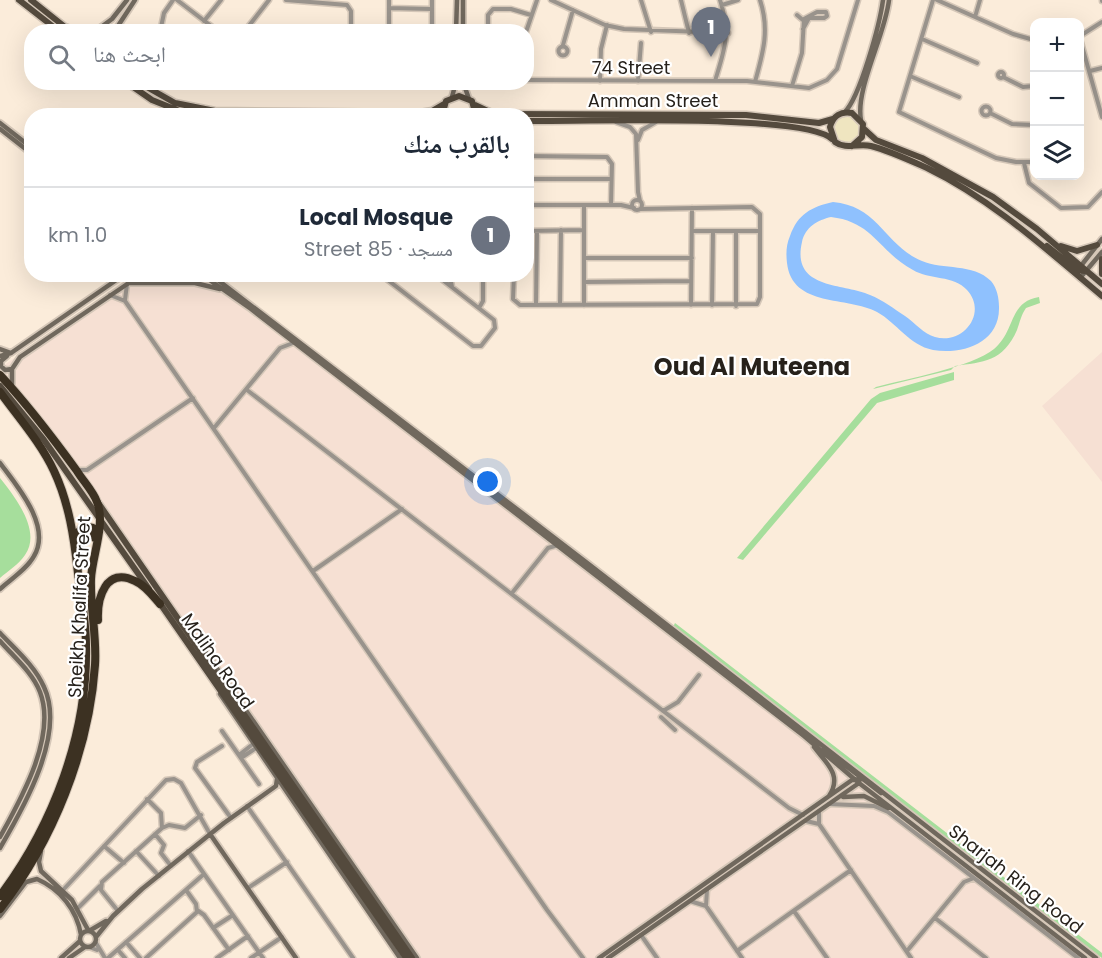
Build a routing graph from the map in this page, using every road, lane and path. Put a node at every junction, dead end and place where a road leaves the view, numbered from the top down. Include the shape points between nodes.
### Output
1 (19, 0) edge
2 (31, 0) edge
3 (127, 0) edge
4 (135, 0) edge
5 (175, 0) edge
6 (221, 0) edge
7 (268, 0) edge
8 (286, 0) edge
9 (389, 0) edge
10 (432, 0) edge
11 (457, 0) edge
12 (463, 0) edge
13 (537, 0) edge
14 (551, 0) edge
15 (641, 0) edge
16 (681, 0) edge
17 (738, 0) edge
18 (760, 0) edge
19 (858, 0) edge
20 (883, 0) edge
21 (889, 0) edge
22 (935, 0) edge
23 (980, 0) edge
24 (721, 3) edge
25 (389, 8) junction
26 (432, 9) junction
27 (573, 10) junction
28 (531, 15) junction
29 (797, 15) dead end
30 (974, 16) junction
31 (204, 21) junction
32 (804, 21) junction
33 (1102, 22) edge
34 (50, 24) edge
35 (61, 24) edge
36 (107, 24) edge
37 (119, 24) edge
38 (161, 24) edge
39 (208, 24) edge
40 (250, 24) edge
41 (351, 24) edge
42 (389, 24) edge
43 (432, 24) edge
44 (456, 24) edge
45 (463, 24) edge
46 (487, 24) edge
47 (528, 24) edge
48 (607, 25) junction
49 (803, 30) junction
50 (651, 32) junction
51 (689, 33) junction
52 (728, 33) junction
53 (1084, 34) edge
54 (1030, 38) edge
55 (922, 39) junction
56 (641, 43) dead end
57 (563, 45) dead end
58 (1084, 49) edge
59 (977, 63) dead end
60 (1102, 69) edge
61 (1091, 72) junction
62 (910, 76) junction
63 (1005, 78) dead end
64 (534, 80) edge
65 (600, 81) junction
66 (638, 81) junction
67 (715, 81) junction
68 (754, 82) junction
69 (792, 86) junction
70 (1030, 86) edge
71 (138, 90) edge
72 (152, 90) edge
73 (454, 90) edge
74 (466, 90) edge
75 (452, 97) junction
76 (959, 97) dead end
77 (469, 99) junction
78 (444, 104) junction
79 (475, 105) junction
80 (171, 108) edge
81 (202, 108) edge
82 (437, 108) edge
83 (443, 108) edge
84 (475, 108) edge
85 (481, 108) edge
86 (1101, 109) edge
87 (844, 113) junction
88 (534, 114) edge
89 (992, 114) dead end
90 (1102, 117) edge
91 (833, 119) junction
92 (861, 120) junction
93 (534, 121) edge
94 (615, 122) junction
95 (656, 122) junction
96 (0, 123) edge
97 (1030, 125) edge
98 (0, 129) edge
99 (864, 129) junction
100 (832, 139) junction
101 (637, 141) junction
102 (24, 142) edge
103 (852, 146) junction
104 (24, 147) edge
105 (534, 156) edge
106 (1030, 162) edge
107 (1024, 163) junction
108 (534, 179) edge
109 (611, 179) junction
110 (638, 190) junction
111 (1102, 192) edge
112 (634, 201) junction
113 (641, 202) junction
114 (534, 205) edge
115 (584, 205) junction
116 (611, 205) junction
117 (621, 205) junction
118 (634, 208) junction
119 (654, 208) junction
120 (692, 208) junction
121 (640, 209) junction
122 (584, 230) junction
123 (537, 231) joint
124 (561, 231) junction
125 (692, 231) junction
126 (713, 231) junction
127 (736, 231) junction
128 (760, 231) junction
129 (1100, 242) edge
130 (1053, 243) junction
131 (1102, 252) edge
132 (584, 258) junction
133 (692, 258) junction
134 (1102, 259) edge
135 (1080, 272) junction
136 (1102, 274) edge
137 (692, 281) junction
138 (113, 282) edge
139 (130, 282) edge
140 (212, 282) edge
141 (221, 282) edge
142 (391, 282) edge
143 (445, 282) edge
144 (450, 282) edge
145 (483, 282) edge
146 (513, 282) edge
147 (584, 282) junction
148 (127, 284) junction
149 (1102, 286) edge
150 (452, 288) junction
151 (225, 291) junction
152 (110, 295) junction
153 (1102, 296) edge
154 (483, 298) junction
155 (469, 300) junction
156 (125, 301) junction
157 (536, 304) junction
158 (560, 304) junction
159 (584, 304) junction
160 (692, 305) junction
161 (712, 305) junction
162 (736, 306) junction
163 (478, 307) junction
164 (485, 313) junction
165 (294, 343) junction
166 (0, 349) edge
167 (11, 353) junction
168 (0, 356) edge
169 (12, 369) junction
170 (0, 375) edge
171 (0, 386) edge
172 (12, 388) junction
173 (247, 390) junction
174 (0, 392) edge
175 (193, 398) junction
176 (0, 401) edge
177 (214, 428) junction
178 (0, 463) edge
179 (75, 469) junction
180 (87, 470) junction
181 (84, 482) junction
182 (60, 486) junction
183 (97, 502) junction
184 (402, 509) junction
185 (99, 518) junction
186 (547, 537) junction
187 (558, 545) junction
188 (548, 548) junction
189 (93, 555) junction
190 (313, 571) junction
191 (0, 589) edge
192 (512, 593) junction
193 (160, 604) junction
194 (83, 610) junction
195 (0, 633) edge
196 (0, 641) edge
197 (95, 645) junction
198 (699, 675) dead end
199 (217, 686) junction
200 (663, 711) junction
201 (661, 717) dead end
202 (675, 720) junction
203 (671, 726) junction
204 (675, 730) dead end
205 (222, 731) dead end
206 (804, 731) junction
207 (812, 742) junction
208 (222, 746) dead end
209 (254, 746) junction
210 (240, 756) junction
211 (278, 779) junction
212 (859, 780) junction
213 (259, 784) dead end
214 (276, 786) junction
215 (283, 788) junction
216 (147, 799) junction
217 (829, 802) junction
218 (247, 806) junction
219 (789, 808) junction
220 (819, 810) junction
221 (201, 815) junction
222 (803, 815) junction
223 (231, 818) junction
224 (53, 821) junction
225 (806, 821) junction
226 (919, 821) junction
227 (308, 822) junction
228 (793, 822) junction
229 (819, 824) junction
230 (915, 826) junction
231 (162, 828) junction
232 (155, 834) junction
233 (210, 834) junction
234 (0, 837) edge
235 (104, 846) junction
236 (0, 848) edge
237 (136, 851) junction
238 (188, 851) junction
239 (335, 855) junction
240 (124, 862) junction
241 (287, 862) junction
242 (335, 864) junction
243 (171, 866) junction
244 (851, 870) junction
245 (965, 871) junction
246 (204, 874) junction
247 (159, 876) junction
248 (975, 879) junction
249 (964, 882) junction
250 (100, 886) junction
251 (248, 888) junction
252 (63, 890) junction
253 (186, 890) junction
254 (706, 890) junction
255 (0, 896) edge
256 (689, 901) junction
257 (706, 906) junction
258 (78, 908) junction
259 (0, 909) edge
260 (197, 910) junction
261 (794, 910) junction
262 (118, 911) junction
263 (233, 915) junction
264 (0, 916) edge
265 (113, 916) junction
266 (935, 918) junction
267 (213, 928) junction
268 (89, 930) junction
269 (641, 935) junction
270 (248, 936) junction
271 (282, 937) junction
272 (80, 938) junction
273 (96, 940) junction
274 (126, 942) junction
275 (87, 947) junction
276 (289, 948) junction
277 (98, 950) junction
278 (118, 950) junction
279 (229, 950) junction
280 (737, 951) junction
281 (907, 951) junction
282 (407, 952) edge
283 (259, 953) junction
284 (581, 957) edge
285 (61, 958) edge
286 (69, 958) edge
287 (106, 958) edge
288 (125, 958) edge
289 (140, 958) edge
290 (146, 958) edge
291 (217, 958) edge
292 (251, 958) edge
293 (263, 958) edge
294 (290, 958) edge
295 (296, 958) edge
296 (353, 958) edge
297 (400, 958) edge
298 (414, 958) edge
299 (599, 958) edge
300 (609, 958) edge
301 (657, 958) edge
302 (742, 958) edge
303 (827, 958) edge
304 (911, 958) edge
305 (986, 958) edge
306 (1078, 958) edge
307 (1085, 958) edge
308 (1096, 958) edge

1 - 34 main road
2 - 35 main road
3 - 36 street
4 - 37 street
5 - 31 street
5 - 38 street
6 - 31 street
7 - 40 street
8 - 41 street via 347,5
9 - 25 street
10 - 26 street
11 - 44 street
12 - 45 street
13 - 28 street
14 - 27 street
15 - 50 street
16 - 51 street
17 - 24 street
18 - 68 street via 766,36
19 - 69 street, 74 Street via 836,72 814,87
20 - 87 street via 854,98
21 - 92 street via 860,101
22 - 30 street
22 - 55 street
23 - 30 street
24 - 52 street
25 - 26 street
25 - 42 street
26 - 43 street
27 - 48 street
27 - 57 street
28 - 46 street via 515,10 490,11
28 - 47 street
29 - 32 street
30 - 54 street
31 - 39 street
32 - 49 street
32 - 49 street via 809,15 823,11 827,14 825,18 807,19
33 - 53 street
48 - 50 street
48 - 65 street
49 - 69 street via 802,53
50 - 51 street
51 - 52 street
52 - 67 street
55 - 59 street
55 - 62 street
56 - 66 street
58 - 61 street
60 - 61 street
61 - 86 street
62 - 76 street
62 - 107 street via 902,100 902,110 909,117 992,156
63 - 70 street
64 - 65 street, 74 Street
65 - 66 street, 74 Street
66 - 67 street, 74 Street
67 - 68 street, 74 Street
68 - 69 street, 74 Street
71 - 80 main road
72 - 81 main road via 175,103
73 - 75 street
74 - 77 street
75 - 77 main road
75 - 78 main road
77 - 79 main road
78 - 82 main road
78 - 83 main road
79 - 84 main road
79 - 85 main road, Amman Street
86 - 90 street
87 - 91 main road
87 - 92 main road
88 - 91 main road, Amman Street via 746,115 819,123
89 - 97 street via 1012,124
91 - 100 main road
92 - 99 main road
93 - 94 main road, Amman Street
94 - 95 main road, Amman Street
94 - 101 street via 632,129
95 - 100 main road, Amman Street via 765,124 819,132
95 - 101 street via 642,130
96 - 102 street
98 - 104 street
99 - 103 main road
99 - 130 main road via 876,140 914,154 975,186
100 - 103 main road via 839,145
101 - 110 street
103 - 135 main road via 872,147 940,175 989,205
105 - 109 street via 606,156 611,161
106 - 107 street
107 - 111 street via 1029,183 1061,208 1088,207
108 - 109 street
109 - 116 street
110 - 112 street
110 - 113 street
112 - 113 street
112 - 117 street
112 - 118 street
113 - 119 street
113 - 121 street
114 - 115 street
115 - 116 street
115 - 122 street
116 - 117 street
117 - 118 street
118 - 121 street
119 - 120 street
119 - 121 street
120 - 125 street
120 - 128 street via 748,207 757,212
122 - 124 street
122 - 132 street
123 - 124 street
123 - 157 street
124 - 158 street
125 - 126 street
125 - 133 street
126 - 127 street
126 - 161 street
127 - 128 street
127 - 162 street
128 - 162 street via 757,301
129 - 130 main road via 1077,251
129 - 135 street
130 - 135 main road
131 - 135 street
132 - 133 street
132 - 147 street
133 - 137 street
134 - 136 main road
135 - 149 main road
135 - 153 main road
137 - 147 street
137 - 160 street
138 - 167 street
139 - 148 street
140 - 151 street
141 - 206 street
142 - 164 street via 478,347 496,323
143 - 150 street
144 - 150 street
145 - 154 street
146 - 157 street via 517,301
147 - 159 street
148 - 151 street via 200,283
148 - 152 street
148 - 156 street
150 - 155 street
151 - 165 street
152 - 156 street
152 - 169 street via 20,357
154 - 155 street
154 - 163 street
154 - 164 street
155 - 163 street
156 - 175 street
157 - 158 street
158 - 159 street
159 - 160 street
160 - 161 street
161 - 162 street
163 - 164 street
165 - 173 street via 280,348
165 - 186 street
166 - 167 street
167 - 168 street
167 - 169 street via 0,364 3,369
169 - 172 street
170 - 172 highway
171 - 185 main road, Maliha Road
172 - 179 highway
173 - 177 street
173 - 184 street
174 - 182 highway, Sheikh Khalifa Street via 49,461
175 - 177 street
175 - 180 street
176 - 182 highway
177 - 190 street
178 - 191 street via 27,503 39,535 33,558
179 - 180 street
179 - 181 highway
180 - 181 street
181 - 183 highway
182 - 194 highway, Sheikh Khalifa Street via 71,523
183 - 185 highway, Sheikh Khalifa Street
183 - 282 main road, Maliha Road
184 - 190 street
184 - 192 street
185 - 189 highway, Sheikh Khalifa Street
185 - 193 main road, Maliha Road
186 - 187 street
186 - 188 street
187 - 188 street
187 - 207 street
188 - 192 street
189 - 194 highway via 94,530 83,526 78,533
189 - 197 highway, Sheikh Khalifa Street
190 - 284 street
192 - 200 street
193 - 197 highway via 136,581 122,578 108,583 98,599
193 - 199 main road, Maliha Road
194 - 255 highway, Sheikh Khalifa Street via 85,672 71,750 42,826
195 - 236 street via 41,681 50,705 51,723 34,779
196 - 234 street via 36,685 45,723 29,777
197 - 224 highway, Sheikh Khalifa Street via 83,736
198 - 200 street via 678,702
199 - 209 street
199 - 227 main road, Maliha Road
200 - 202 street
201 - 203 street
202 - 203 street
202 - 219 street
203 - 204 street
205 - 210 street
206 - 212 street
206 - 226 street
207 - 212 street
207 - 217 street via 834,774
208 - 223 street via 197,762 195,768
209 - 210 street
209 - 211 street
210 - 213 street
211 - 214 street
211 - 215 street
212 - 217 street
212 - 226 street
212 - 230 street
214 - 215 street
214 - 218 street
215 - 227 street
216 - 221 street via 164,781 174,779 181,783
216 - 231 street via 161,813
216 - 235 street
217 - 220 street
217 - 222 street
217 - 230 street via 864,796
217 - 245 street via 884,810
218 - 223 street
218 - 241 street
219 - 222 street
219 - 228 street via 794,814
220 - 225 street
220 - 229 street
221 - 231 street via 186,828
221 - 233 street
222 - 228 street
223 - 233 street
224 - 252 street via 39,862 43,873
224 - 259 highway, Sheikh Khalifa Street
225 - 229 street
225 - 254 street
226 - 308 street, Sharjah Ring Road
227 - 239 main road, Maliha Road
227 - 242 street
228 - 299 street
229 - 244 street
230 - 307 street
231 - 232 street
232 - 237 street
232 - 243 street via 163,844 161,853
233 - 238 street
233 - 251 street
235 - 240 street
235 - 252 street
237 - 240 street
237 - 247 street
238 - 243 street
238 - 246 street
239 - 242 main road
239 - 282 main road, Maliha Road
240 - 250 street
241 - 251 street
241 - 296 street
242 - 297 street
243 - 247 street
244 - 261 street
244 - 281 street
245 - 248 street
245 - 249 street
246 - 253 street
246 - 263 street
247 - 262 street
248 - 249 street
248 - 306 street
249 - 266 street
250 - 258 street
250 - 262 street
251 - 271 street
252 - 258 street
253 - 260 street
253 - 274 street
254 - 256 street
254 - 257 street
256 - 257 street
256 - 269 street
257 - 280 street
258 - 268 street
260 - 267 street
260 - 290 street
261 - 280 street
261 - 303 street
262 - 265 street
263 - 267 street
263 - 270 street
264 - 272 street via 26,882 37,879 66,901 77,920
265 - 268 street
265 - 273 street
266 - 281 street
266 - 305 street
267 - 279 street
268 - 272 street
268 - 273 street
269 - 300 street
269 - 301 street
270 - 279 street
270 - 283 street
271 - 276 street
271 - 283 street
272 - 275 street
272 - 285 street
273 - 275 street
273 - 277 street
274 - 278 street
274 - 289 street
275 - 277 street
275 - 286 street
276 - 294 street
276 - 295 street
277 - 287 street
278 - 287 street
278 - 288 street
279 - 291 street
280 - 302 street
281 - 304 street
282 - 298 main road, Maliha Road
283 - 292 street
283 - 293 street

